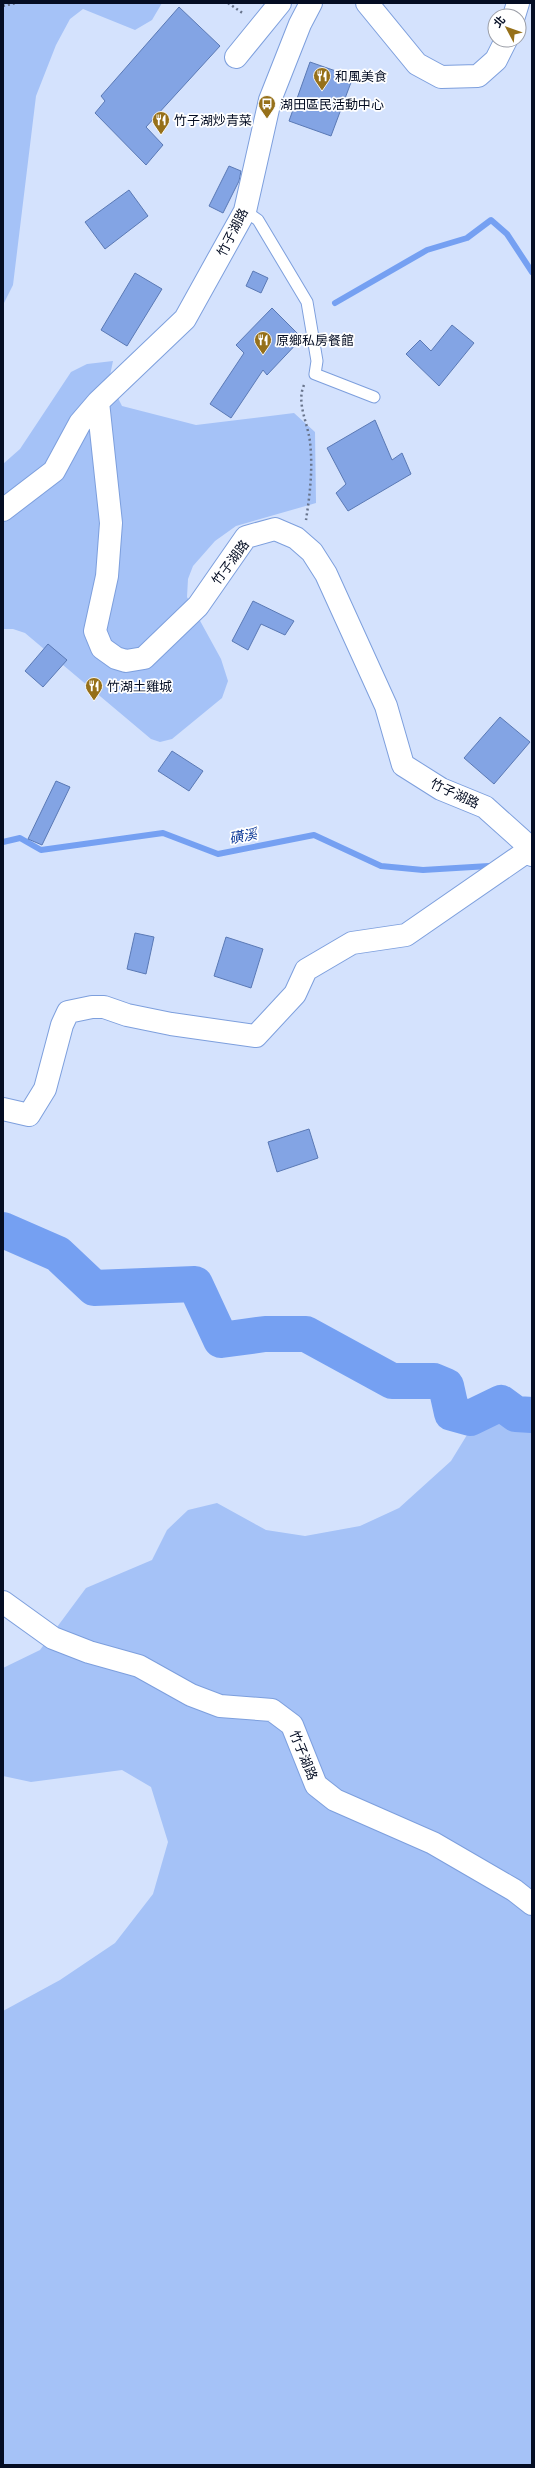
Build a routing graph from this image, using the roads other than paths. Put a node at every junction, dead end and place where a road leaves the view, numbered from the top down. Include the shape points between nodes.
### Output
1 (280, 3) edge
2 (311, 3) edge
3 (367, 3) edge
4 (502, 48) edge
5 (236, 57) dead end
6 (245, 211) junction
7 (374, 396) dead end
8 (98, 402) junction
9 (3, 510) edge
10 (531, 852) edge
11 (3, 1109) edge
12 (3, 1602) edge
13 (532, 1904) edge

1 - 5 street
2 - 6 street, 竹子湖路 via 270,100
3 - 4 street via 417,64 441,77 478,76 496,60
6 - 7 lane via 258,220 307,302 317,361 316,374
6 - 8 street, 竹子湖路 via 186,319
8 - 9 street, 竹子湖路 via 80,423 54,472
8 - 10 street, 竹子湖路 via 111,524 107,576 95,631 102,648 116,658 126,661 144,658 198,606 246,537 275,529 296,538 312,552 326,574 386,706 403,765 441,789 484,807
10 - 11 street via 406,935 352,943 306,970 295,994 256,1036 171,1024 127,1015 104,1007 68,1012 62,1025 46,1089 28,1115
12 - 13 street, 竹子湖路 via 53,1638 89,1652 139,1666 191,1694 220,1706 272,1710 292,1725 316,1785 335,1800 433,1843 514,1890

